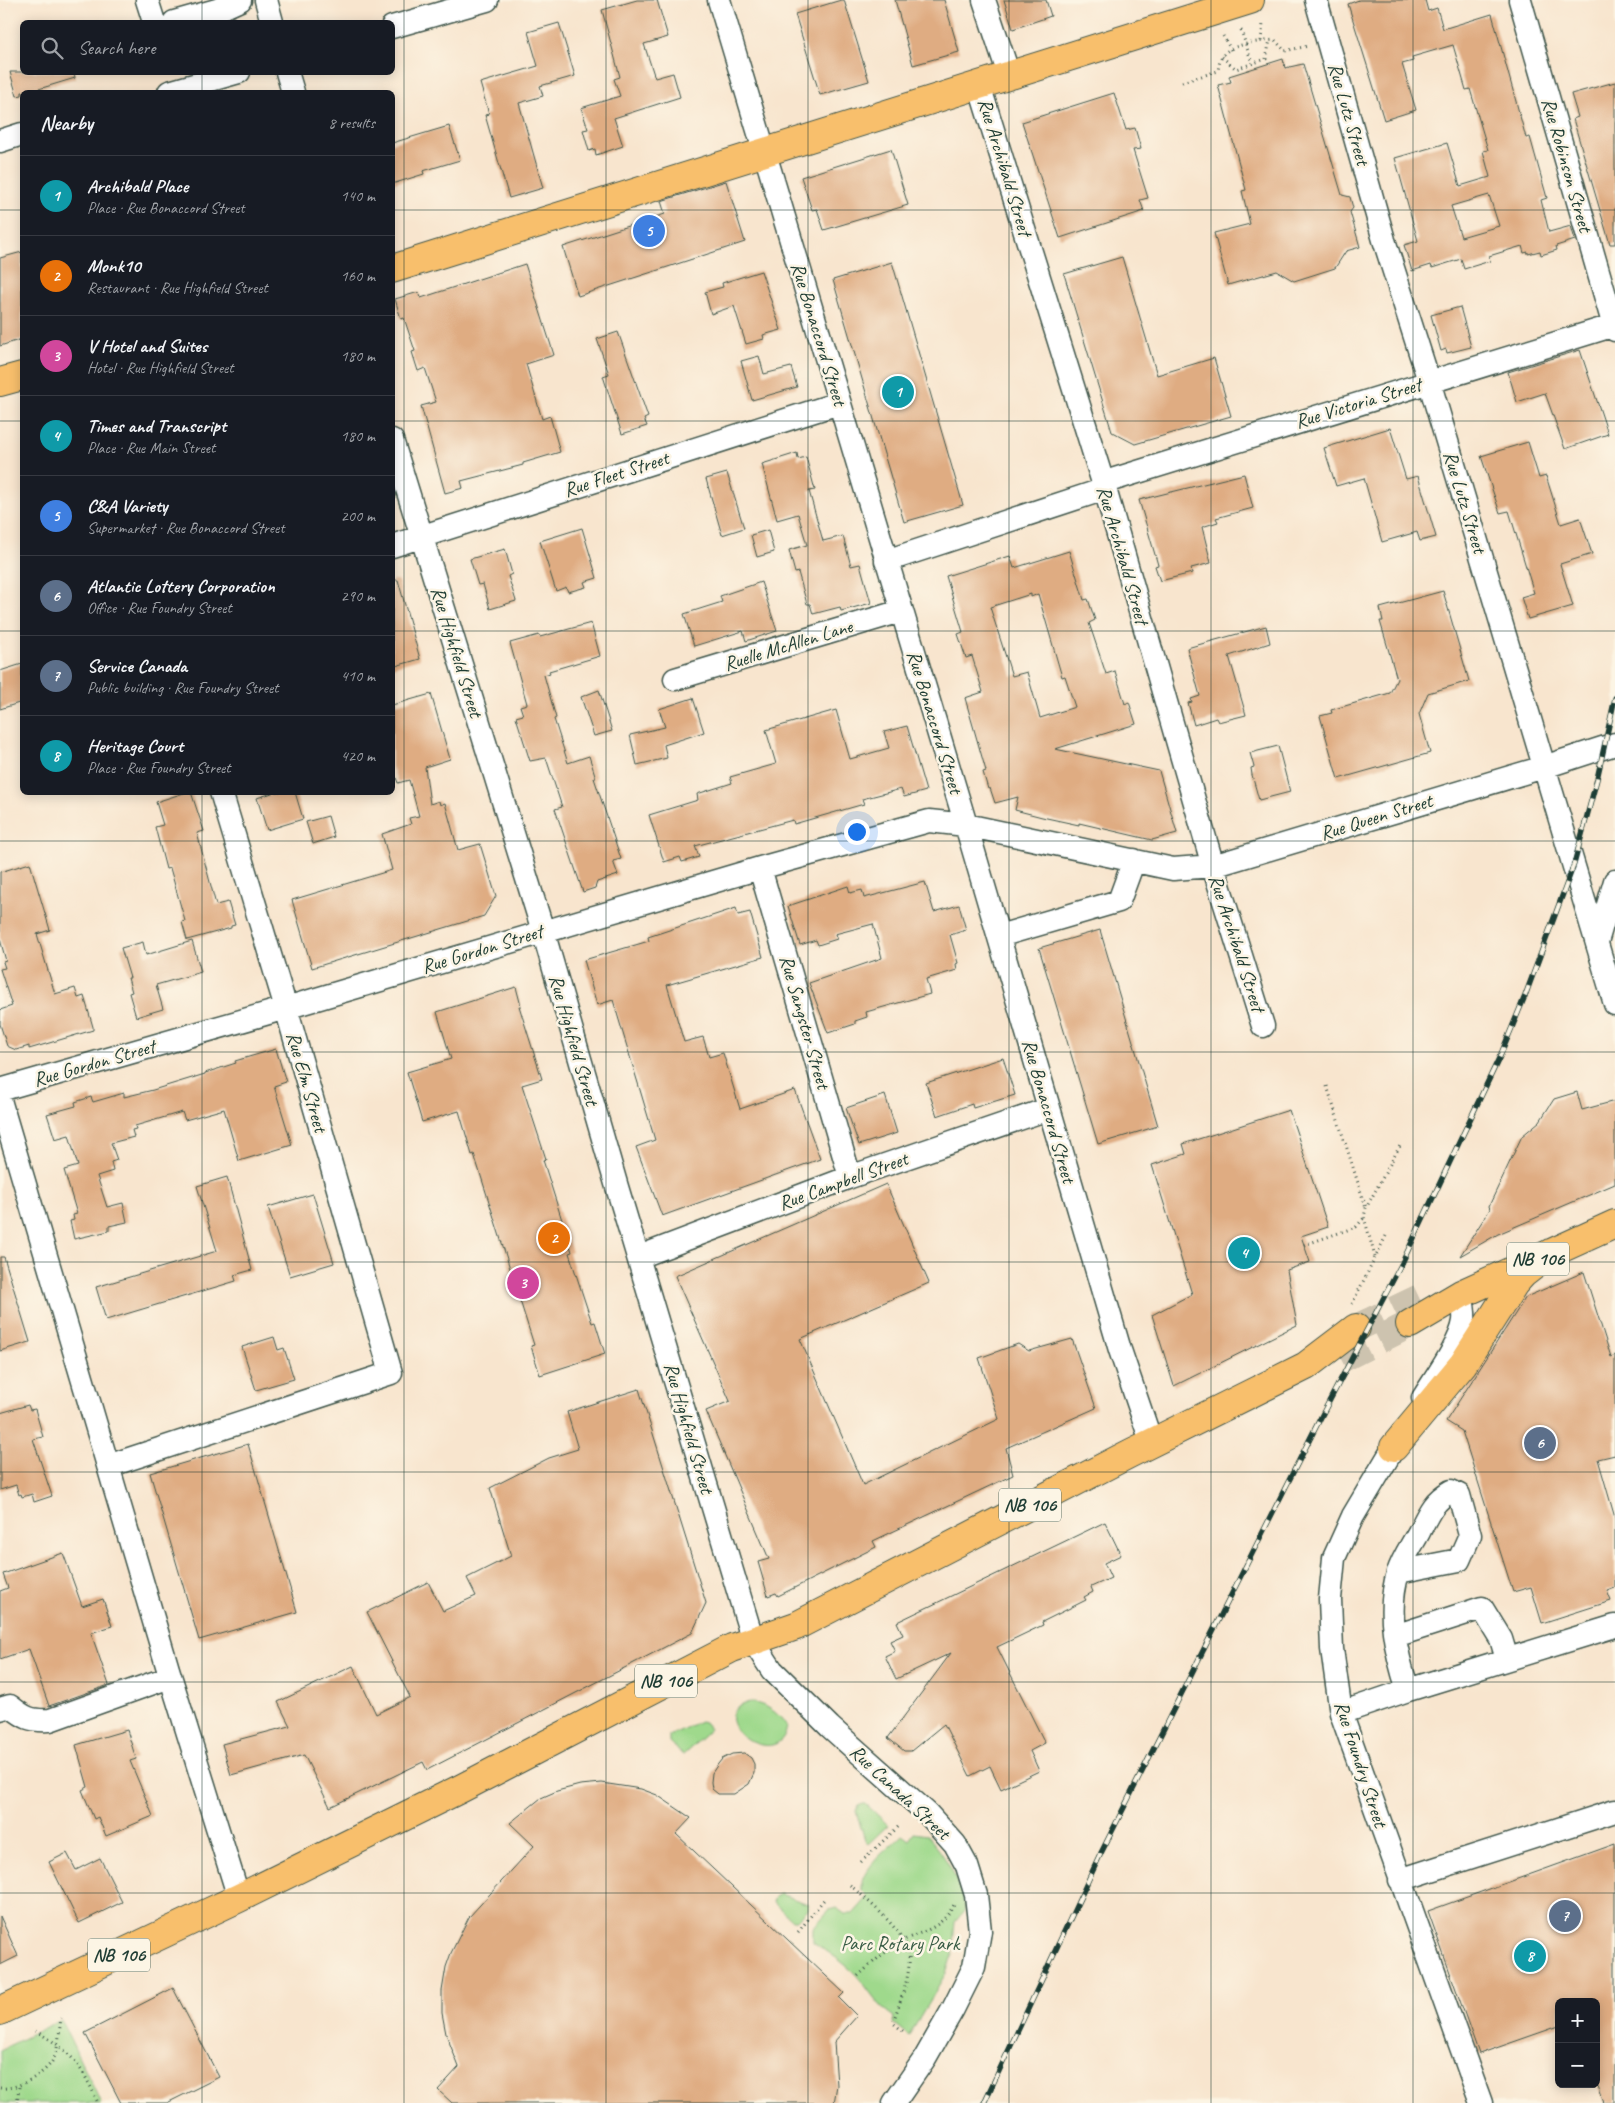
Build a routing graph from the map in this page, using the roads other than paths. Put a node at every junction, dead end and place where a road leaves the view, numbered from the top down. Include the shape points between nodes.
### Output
1 (147, 0) edge
2 (240, 0) edge
3 (266, 0) edge
4 (487, 0) edge
5 (719, 0) edge
6 (984, 0) edge
7 (1250, 0) edge
8 (1316, 0) edge
9 (1520, 0) edge
10 (153, 20) edge
11 (181, 20) edge
12 (271, 20) edge
13 (395, 26) edge
14 (223, 75) edge
15 (287, 75) edge
16 (1008, 75) junction
17 (178, 84) edge
18 (979, 85) junction
19 (292, 90) edge
20 (20, 135) edge
21 (0, 141) edge
22 (764, 152) junction
23 (395, 267) edge
24 (1615, 327) edge
25 (20, 377) edge
26 (1429, 381) junction
27 (0, 382) edge
28 (839, 403) junction
29 (395, 450) edge
30 (1103, 486) junction
31 (422, 538) junction
32 (395, 545) edge
33 (886, 560) junction
34 (901, 611) junction
35 (675, 679) dead end
36 (1615, 744) edge
37 (1544, 767) junction
38 (222, 795) edge
39 (966, 825) junction
40 (1134, 860) junction
41 (1213, 866) junction
42 (760, 868) junction
43 (1615, 881) edge
44 (543, 931) junction
45 (999, 936) junction
46 (1597, 942) junction
47 (1615, 1004) edge
48 (286, 1008) junction
49 (1263, 1026) dead end
50 (0, 1090) edge
51 (0, 1100) edge
52 (1048, 1109) junction
53 (850, 1177) junction
54 (1615, 1224) edge
55 (1550, 1254) junction
56 (639, 1257) junction
57 (1461, 1294) junction
58 (1424, 1296) tunnel mouth
59 (1351, 1319) tunnel mouth
60 (1410, 1324) tunnel mouth
61 (1341, 1359) tunnel mouth
62 (1306, 1366) junction
63 (1152, 1444) junction
64 (1394, 1447) junction
65 (108, 1466) junction
66 (1398, 1572) dead end
67 (1615, 1626) edge
68 (1395, 1636) junction
69 (753, 1641) junction
70 (1508, 1659) junction
71 (170, 1677) junction
72 (1408, 1690) junction
73 (0, 1709) edge
74 (1341, 1713) junction
75 (1615, 1811) edge
76 (1400, 1880) junction
77 (239, 1898) junction
78 (0, 2011) edge
79 (894, 2103) edge
80 (1481, 2103) edge

1 - 10 street
2 - 11 street
3 - 12 street
4 - 13 street
5 - 22 street, Rue Bonaccord Street
6 - 16 street, Rue Archibald Street
7 - 16 main road
8 - 26 street, Rue Lutz Street via 1384,240
9 - 24 street, Rue Robinson Street
14 - 17 street
15 - 19 street
16 - 18 main road
18 - 22 main road
18 - 30 street, Rue Archibald Street
20 - 21 street
22 - 23 main road
22 - 28 street, Rue Bonaccord Street
24 - 26 street, Rue Victoria Street
25 - 27 main road
26 - 30 street, Rue Victoria Street
26 - 37 street, Rue Lutz Street
28 - 31 street, Rue Fleet Street
28 - 33 street, Rue Bonaccord Street
29 - 31 street, Rue Highfield Street
30 - 33 street, Rue Victoria Street
30 - 41 street, Rue Archibald Street
31 - 32 street, Rue Fleet Street
31 - 44 street, Rue Highfield Street
33 - 34 street, Rue Bonaccord Street
34 - 35 street, Ruelle McAllen Lane
34 - 39 street, Rue Bonaccord Street
36 - 37 street, Rue Queen Street
37 - 41 street, Rue Queen Street
37 - 46 street, Rue Lutz Street
38 - 48 street, Rue Elm Street
39 - 40 street, Rue Queen Street
39 - 42 street, Rue Gordon Street via 929,821
39 - 45 street, Rue Bonaccord Street
40 - 41 street, Rue Queen Street via 1173,869
40 - 45 street via 1119,901
41 - 49 street, Rue Archibald Street
42 - 44 street, Rue Gordon Street
42 - 53 street, Rue Sangster Street
43 - 46 street
44 - 48 street, Rue Gordon Street
44 - 56 street, Rue Highfield Street
45 - 52 street, Rue Bonaccord Street
46 - 47 street, Rue Lutz Street
48 - 50 street, Rue Gordon Street
48 - 65 street, Rue Elm Street via 392,1373
51 - 65 street
52 - 53 street, Rue Campbell Street
52 - 63 street, Rue Bonaccord Street via 1120,1350
53 - 56 street, Rue Campbell Street
54 - 55 main road, NB 106
55 - 57 main road, NB 106
55 - 64 main road via 1514,1284 1463,1364
56 - 69 street, Rue Highfield Street
57 - 58 main road, NB 106
57 - 60 main road, NB 106
57 - 64 street, Rue Foundry Street via 1464,1322 1460,1336
59 - 62 main road, NB 106
61 - 62 main road, NB 106
62 - 63 main road, NB 106
63 - 69 main road, NB 106 via 796,1626
64 - 74 street, Rue Foundry Street via 1353,1516 1334,1558 1330,1609
65 - 71 street
66 - 68 street via 1392,1603
67 - 70 street
68 - 70 street via 1482,1608 1501,1639
68 - 72 street
69 - 77 main road, NB 106 via 732,1648 462,1788
69 - 79 street, Rue Canada Street via 772,1670 830,1727 928,1814 955,1844 967,1866 976,1895 980,1931 974,1967 925,2058
70 - 72 street
71 - 73 street via 50,1720 36,1721 24,1717 10,1706
71 - 77 street
72 - 74 street
74 - 76 street, Rue Foundry Street
75 - 76 street
76 - 80 street, Rue Foundry Street
77 - 78 main road, NB 106

